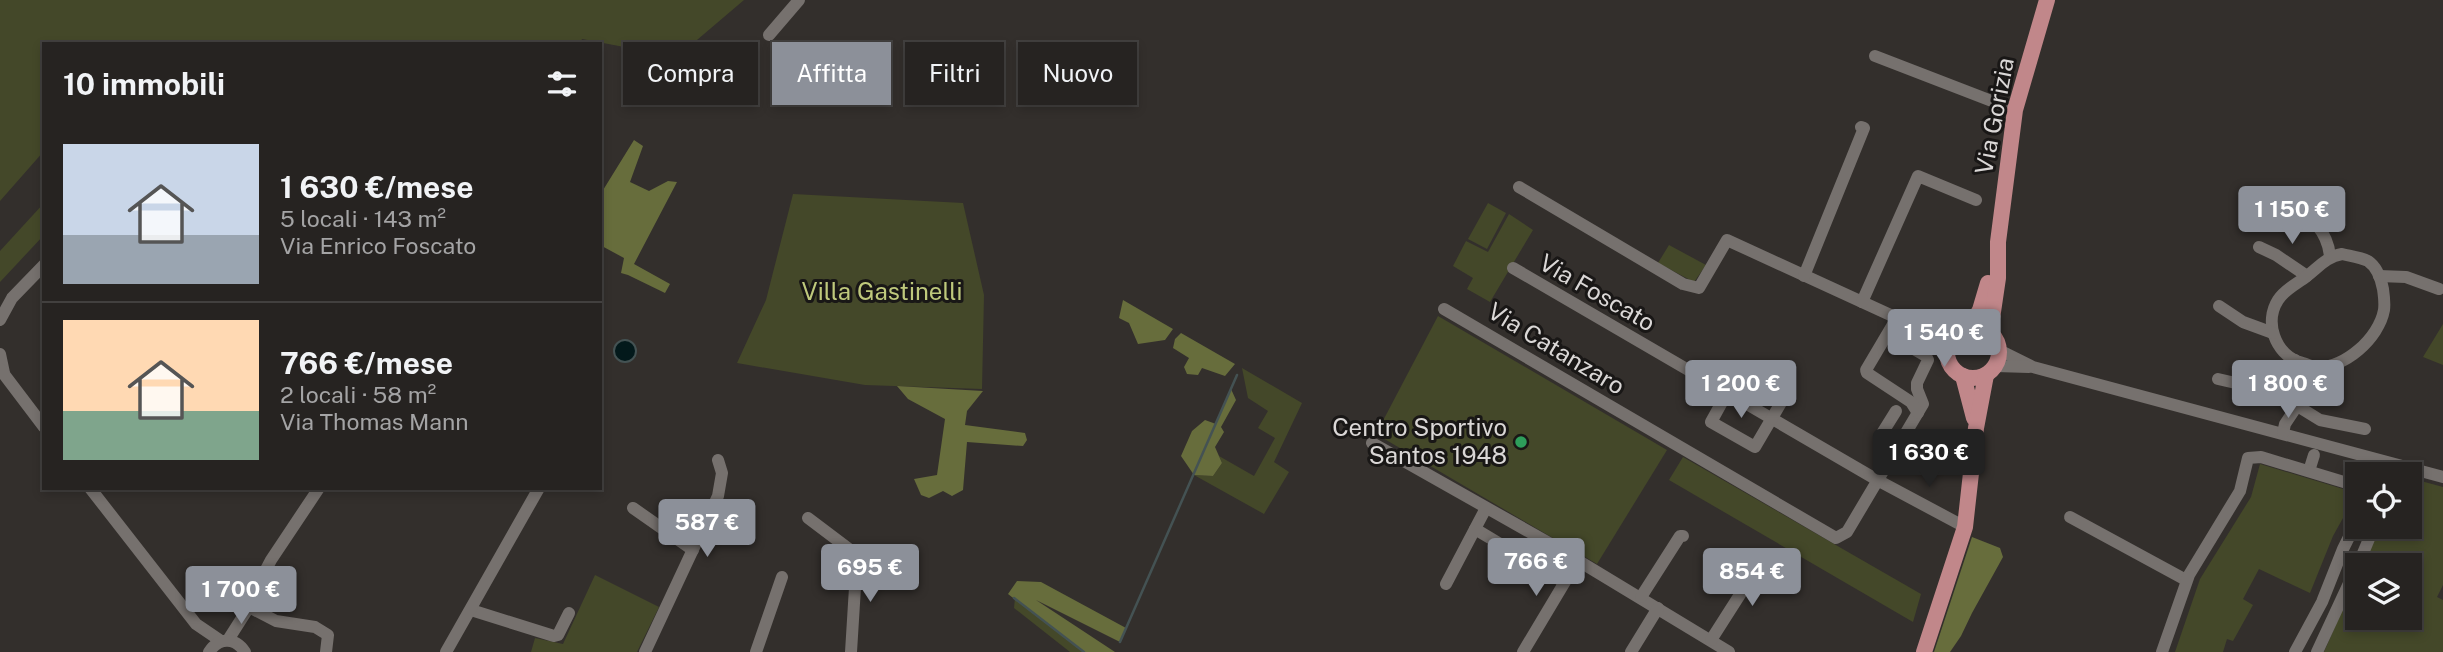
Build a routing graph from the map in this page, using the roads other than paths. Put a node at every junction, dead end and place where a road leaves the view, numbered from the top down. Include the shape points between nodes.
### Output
1 (799, 0) edge
2 (2047, 0) edge
3 (769, 35) dead end
4 (1875, 56) dead end
5 (2015, 110) junction
6 (1861, 127) dead end
7 (1519, 187) dead end
8 (2284, 197) dead end
9 (1976, 200) dead end
10 (1998, 242) junction
11 (2259, 247) dead end
12 (2330, 256) junction
13 (42, 267) edge
14 (1513, 268) dead end
15 (1804, 276) junction
16 (2307, 276) junction
17 (2379, 276) junction
18 (2439, 289) dead end
19 (12, 298) junction
20 (1862, 302) junction
21 (0, 304) edge
22 (2220, 306) dead end
23 (1444, 309) dead end
24 (1899, 319) junction
25 (0, 320) edge
26 (1971, 326) junction
27 (1922, 330) junction
28 (1990, 332) junction
29 (2273, 333) junction
30 (1953, 335) junction
31 (1891, 336) junction
32 (1947, 351) junction
33 (0, 354) edge
34 (2295, 360) junction
35 (1994, 364) junction
36 (2, 371) edge
37 (1963, 376) junction
38 (2218, 379) dead end
39 (1727, 393) junction
40 (2275, 393) junction
41 (2297, 406) junction
42 (1896, 411) dead end
43 (1918, 413) junction
44 (1772, 418) junction
45 (42, 424) edge
46 (1976, 428) junction
47 (2365, 429) dead end
48 (2283, 433) junction
49 (1904, 436) junction
50 (1372, 443) dead end
51 (2314, 455) dead end
52 (718, 460) dead end
53 (2374, 462) edge
54 (2309, 471) junction
55 (2422, 473) edge
56 (2443, 477) edge
57 (1879, 481) junction
58 (2345, 482) edge
59 (92, 490) edge
60 (317, 490) edge
61 (538, 490) edge
62 (633, 508) dead end
63 (1486, 508) junction
64 (2070, 517) dead end
65 (808, 518) dead end
66 (1965, 527) junction
67 (1475, 529) junction
68 (1683, 536) dead end
69 (2348, 539) edge
70 (693, 550) junction
71 (1578, 560) junction
72 (782, 578) dead end
73 (2186, 580) junction
74 (1746, 581) dead end
75 (1564, 582) junction
76 (1446, 584) dead end
77 (2345, 592) edge
78 (1641, 597) junction
79 (1658, 608) junction
80 (471, 610) junction
81 (246, 611) junction
82 (569, 613) dead end
83 (196, 624) junction
84 (1711, 640) junction
85 (225, 641) junction
86 (208, 652) edge
87 (245, 652) edge
88 (326, 652) edge
89 (446, 652) edge
90 (645, 652) edge
91 (756, 652) edge
92 (850, 652) edge
93 (1523, 652) edge
94 (1631, 652) edge
95 (1730, 652) edge
96 (1923, 652) edge
97 (2162, 652) edge
98 (2295, 652) edge
99 (2318, 652) edge

1 - 3 street
2 - 5 main road, Via Gorizia
4 - 5 street
5 - 10 main road, Via Gorizia
6 - 15 street
7 - 15 street via 1683,284 1699,288 1727,240
8 - 12 street via 2314,220 2329,244
9 - 20 street via 1917,176
10 - 26 main road via 1983,302
10 - 28 main road
11 - 16 street
12 - 16 street
12 - 17 street via 2342,254 2367,261
13 - 19 street
14 - 39 street, Via Foscato
15 - 20 street
16 - 29 street via 2279,298 2271,321
17 - 18 street via 2406,277
17 - 34 street via 2384,310 2360,348 2330,365 2315,367
19 - 21 street
19 - 25 street
20 - 24 street
22 - 29 street via 2243,322
23 - 57 street, Via Catanzaro via 1830,537 1847,532
24 - 27 street
24 - 31 street
26 - 28 main road
26 - 30 main road
27 - 30 street
27 - 32 street
28 - 35 main road via 1996,340
29 - 34 street
30 - 32 main road
31 - 43 street via 1928,360 1917,383 1923,401
31 - 43 street via 1867,373 1911,402
32 - 37 main road via 1953,369
33 - 36 street
34 - 40 street
35 - 37 main road via 1975,378
35 - 46 main road
35 - 48 street via 2033,367
36 - 45 street
37 - 46 main road
38 - 40 street
39 - 44 street, Via Foscato
39 - 44 street via 1737,375 1782,401
39 - 44 street via 1710,422 1755,447
40 - 41 street
41 - 47 street via 2320,420
41 - 48 street
42 - 49 street via 1884,431
43 - 49 street, Via Catanzaro
44 - 57 street, Via Foscato
46 - 66 main road
48 - 53 street
49 - 57 street, Via Catanzaro
50 - 63 street
51 - 54 street
52 - 70 street via 722,473 718,496
54 - 58 street
54 - 73 street via 2261,457 2248,458 2240,491 2228,499
55 - 56 street
57 - 66 street, Via Foscato
59 - 83 street
60 - 81 street via 271,560
61 - 80 street
62 - 70 street
63 - 67 street
63 - 71 street
64 - 73 street
65 - 92 street via 856,555
66 - 96 main road
67 - 75 street
67 - 76 street
68 - 78 street
69 - 98 street
70 - 90 street
71 - 75 street
71 - 78 street
72 - 91 street
73 - 97 street via 2163,634
74 - 84 street
75 - 93 street
77 - 99 street
78 - 79 street
79 - 84 street
79 - 94 street
80 - 82 street via 554,636
80 - 89 street
81 - 85 street
81 - 87 street via 242,631
81 - 88 street via 321,628 327,635
83 - 85 street
83 - 86 street
84 - 95 street
85 - 86 street
85 - 87 street via 238,643

